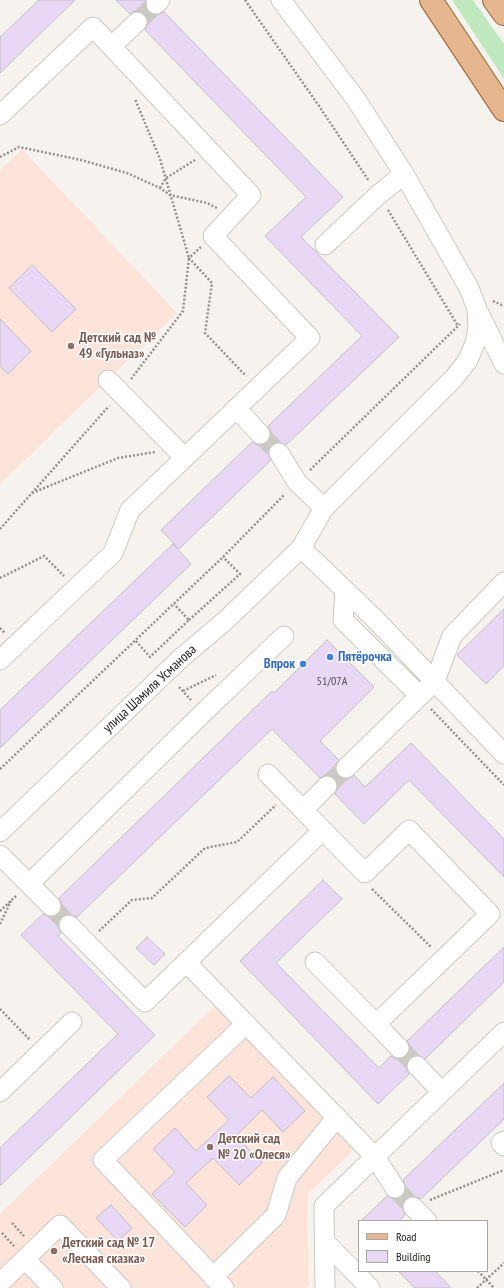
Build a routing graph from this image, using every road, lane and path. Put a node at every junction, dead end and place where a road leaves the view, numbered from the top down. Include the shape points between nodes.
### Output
1 (245, 0) edge
2 (281, 0) edge
3 (431, 0) edge
4 (494, 0) edge
5 (504, 14) edge
6 (137, 22) tunnel mouth
7 (112, 46) junction
8 (134, 96) dead end
9 (504, 110) edge
10 (0, 115) edge
11 (206, 147) junction
12 (0, 157) edge
13 (404, 174) junction
14 (166, 178) junction
15 (372, 184) dead end
16 (160, 188) junction
17 (170, 195) junction
18 (385, 205) dead end
19 (232, 216) junction
20 (213, 236) junction
21 (325, 245) dead end
22 (189, 258) junction
23 (482, 304) junction
24 (504, 306) edge
25 (468, 360) junction
26 (108, 380) dead end
27 (257, 388) junction
28 (236, 408) junction
29 (260, 434) tunnel mouth
30 (180, 453) junction
31 (279, 453) tunnel mouth
32 (296, 482) junction
33 (31, 494) dead end
34 (324, 508) junction
35 (301, 548) junction
36 (223, 557) junction
37 (0, 578) edge
38 (504, 582) edge
39 (76, 588) junction
40 (345, 590) junction
41 (174, 604) junction
42 (189, 620) junction
43 (284, 636) dead end
44 (136, 641) junction
45 (0, 660) edge
46 (220, 672) dead end
47 (435, 681) junction
48 (183, 691) dead end
49 (420, 696) junction
50 (504, 754) edge
51 (346, 768) tunnel mouth
52 (0, 769) edge
53 (268, 774) dead end
54 (504, 785) edge
55 (328, 786) tunnel mouth
56 (288, 794) junction
57 (303, 810) junction
58 (323, 830) junction
59 (0, 832) edge
60 (0, 855) edge
61 (365, 873) junction
62 (29, 884) junction
63 (12, 899) junction
64 (51, 906) tunnel mouth
65 (0, 911) edge
66 (0, 924) edge
67 (69, 925) tunnel mouth
68 (87, 942) junction
69 (443, 959) junction
70 (186, 962) junction
71 (315, 962) dead end
72 (0, 1009) edge
73 (72, 1022) dead end
74 (246, 1024) junction
75 (376, 1024) junction
76 (504, 1032) edge
77 (399, 1048) tunnel mouth
78 (42, 1052) junction
79 (417, 1066) tunnel mouth
80 (0, 1092) edge
81 (442, 1092) junction
82 (337, 1117) junction
83 (504, 1141) edge
84 (504, 1146) edge
85 (375, 1157) junction
86 (504, 1170) edge
87 (395, 1188) tunnel mouth
88 (413, 1207) joint
89 (426, 1220) edge
90 (325, 1242) junction
91 (25, 1259) junction
92 (504, 1263) edge
93 (479, 1272) edge
94 (486, 1280) junction
95 (0, 1283) edge
96 (218, 1283) edge
97 (52, 1288) edge
98 (121, 1288) edge
99 (326, 1288) edge
100 (370, 1288) edge
101 (477, 1288) edge
102 (494, 1288) edge

1 - 15 path
2 - 13 street via 355,98
3 - 9 main road
4 - 5 main road
6 - 7 street
7 - 10 street via 94,27
7 - 11 street
8 - 14 path
11 - 14 path via 196,159
11 - 19 street via 251,195
12 - 16 path via 19,147 127,173
13 - 21 street
13 - 23 street via 469,288
14 - 16 path
14 - 17 path
16 - 17 path
17 - 19 path via 208,203
17 - 22 path
18 - 32 path via 458,326
19 - 20 street
20 - 22 path
20 - 27 street via 310,338
22 - 27 path via 212,283 205,334
23 - 24 path
23 - 25 street, улица Шамиля Усманова via 475,343
23 - 25 street via 504,364 491,358
25 - 34 street, улица Шамиля Усманова via 454,378
26 - 30 street
27 - 28 street
28 - 29 street
28 - 30 street
30 - 33 path via 118,458
30 - 39 street via 130,510 113,553
31 - 32 street
32 - 34 street
32 - 36 path
34 - 35 street, улица Шамиля Усманова
35 - 40 street
35 - 59 street, улица Шамиля Усманова via 226,620 175,663
36 - 41 path
36 - 42 path via 240,574
37 - 39 path via 44,556
38 - 47 street via 452,636
39 - 45 street
40 - 47 street
40 - 49 street via 343,620
41 - 42 path
41 - 44 path
42 - 44 path via 152,658
43 - 62 street
44 - 52 path
46 - 48 path
47 - 49 street
47 - 50 street
49 - 51 street
49 - 54 path
53 - 56 street
55 - 57 street
56 - 57 street
56 - 68 path via 237,842 205,848 152,898 132,900
57 - 58 street
58 - 61 street
58 - 70 street
60 - 62 street
61 - 69 path via 366,884
61 - 69 street via 409,830 490,914
62 - 63 path
62 - 64 street
63 - 65 path
63 - 66 path
67 - 68 street
68 - 70 street via 145,1002
69 - 75 street
70 - 74 street
71 - 75 street
72 - 78 path
73 - 78 street
74 - 82 street
74 - 96 street via 103,1160
75 - 77 street
76 - 81 street
78 - 80 street
79 - 81 street
81 - 85 street
82 - 85 street
82 - 96 street via 287,1178 276,1215
83 - 84 street via 501,1143
85 - 87 street
85 - 90 street via 324,1206
86 - 88 path
88 - 89 street
90 - 99 street
90 - 100 street
91 - 95 street
91 - 97 street
91 - 98 street via 60,1225
92 - 94 path
93 - 94 path
94 - 101 path
94 - 102 path

